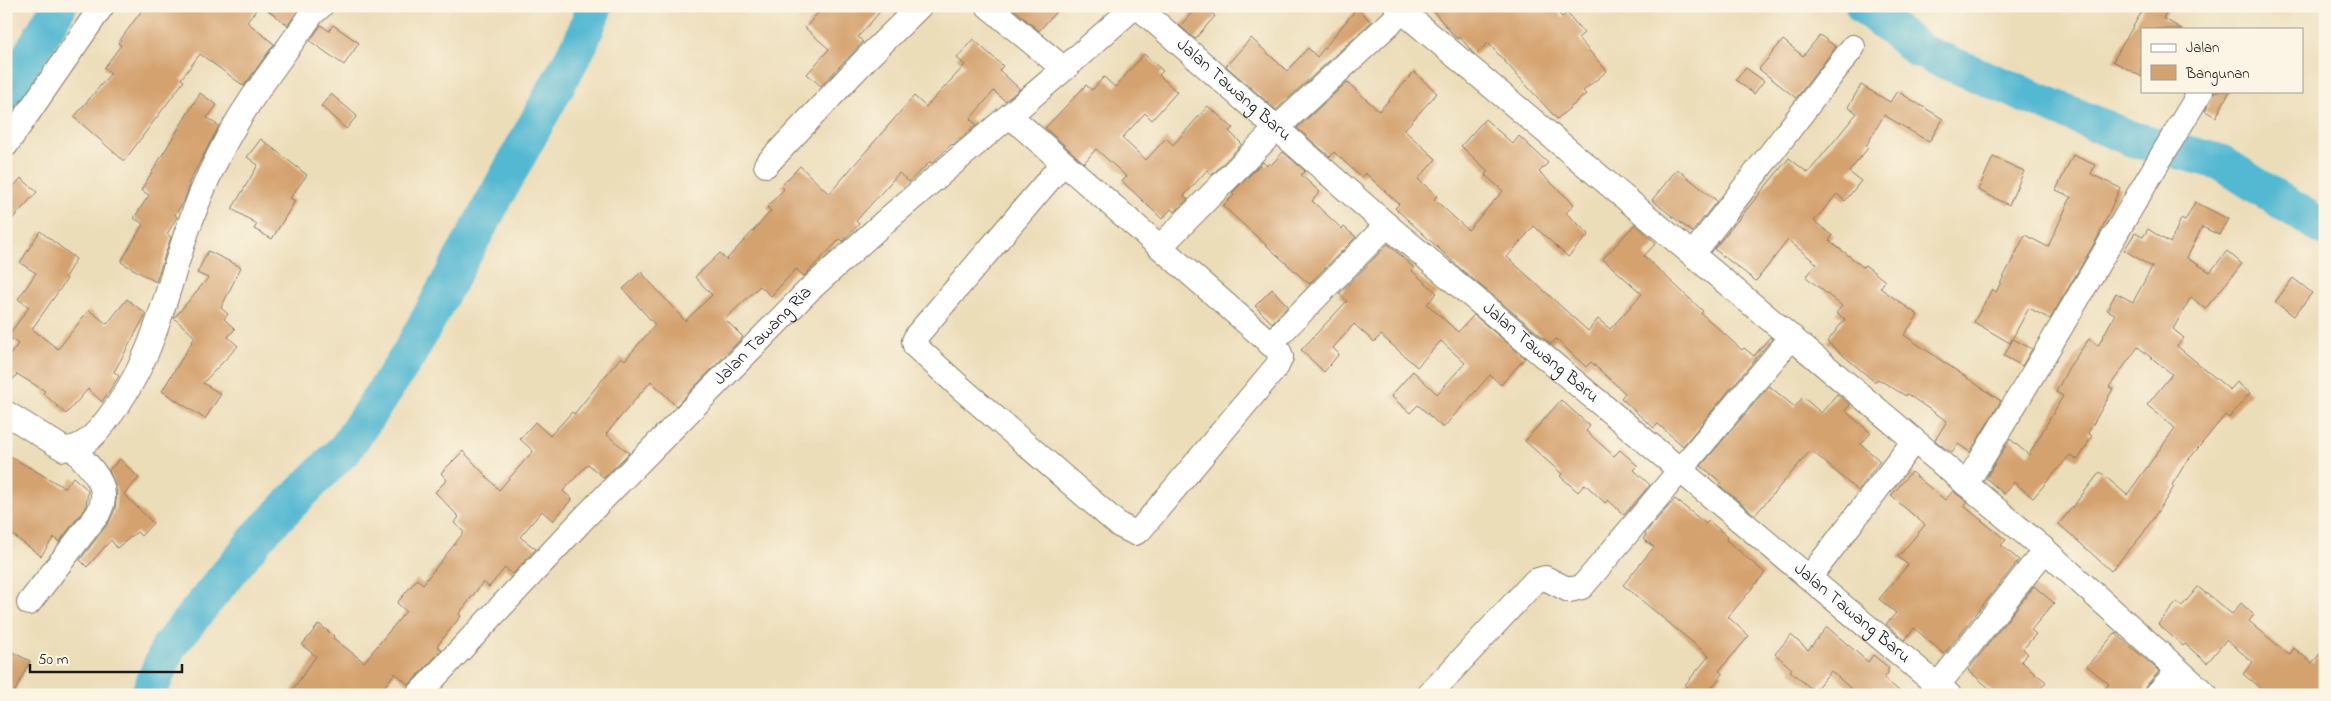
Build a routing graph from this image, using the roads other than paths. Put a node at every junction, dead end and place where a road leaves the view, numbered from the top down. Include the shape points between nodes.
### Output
1 (102, 6) edge
2 (920, 6) edge
3 (988, 6) edge
4 (1136, 6) edge
5 (312, 9) edge
6 (1399, 9) edge
7 (1853, 47) dead end
8 (1064, 69) junction
9 (2200, 92) edge
10 (1010, 116) junction
11 (1276, 129) junction
12 (6, 145) edge
13 (1063, 163) junction
14 (766, 164) dead end
15 (1387, 225) junction
16 (1160, 247) junction
17 (1693, 254) junction
18 (1792, 337) junction
19 (1270, 344) junction
20 (6, 412) edge
21 (1914, 441) junction
22 (74, 449) junction
23 (1680, 472) junction
24 (1966, 484) junction
25 (2045, 550) junction
26 (1809, 578) junction
27 (29, 603) dead end
28 (2178, 670) junction
29 (1943, 690) edge
30 (418, 695) edge
31 (1429, 695) edge
32 (2156, 695) edge
33 (2206, 695) edge

1 - 12 street
2 - 14 street
3 - 8 street
4 - 8 street, Jalan Tawang Ria
4 - 11 street, Jalan Tawang Baru
5 - 22 street via 218,155 190,223 140,371 99,430
6 - 11 street
6 - 17 street
7 - 17 street
8 - 10 street, Jalan Tawang Ria
9 - 24 street
10 - 13 street
10 - 30 street, Jalan Tawang Ria via 890,217 796,303 584,518
11 - 15 street, Jalan Tawang Baru
11 - 16 street
13 - 16 street
13 - 19 street via 915,339 915,346 961,388 1119,525 1135,532 1277,366 1281,357
15 - 19 street
15 - 23 street, Jalan Tawang Baru
16 - 19 street
17 - 18 street
18 - 21 street
18 - 23 street
20 - 22 street via 64,448
21 - 24 street
21 - 26 street
22 - 27 street via 100,481 104,501 98,514
23 - 26 street, Jalan Tawang Baru
23 - 31 street via 1582,587 1569,590 1545,578 1535,582
24 - 25 street
25 - 28 street
25 - 29 street
26 - 29 street, Jalan Tawang Baru
28 - 32 street
28 - 33 street

